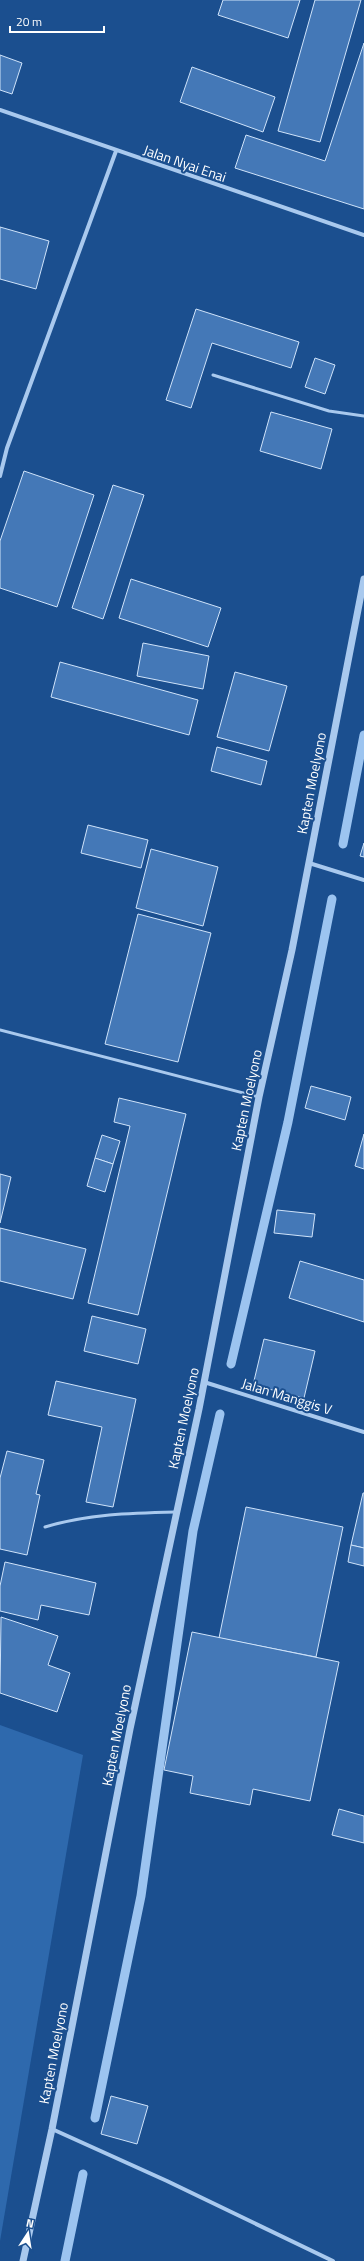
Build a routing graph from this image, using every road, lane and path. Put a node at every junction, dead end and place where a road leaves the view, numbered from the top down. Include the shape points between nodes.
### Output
1 (0, 110) edge
2 (116, 151) junction
3 (364, 235) edge
4 (213, 375) dead end
5 (364, 416) edge
6 (0, 476) edge
7 (364, 579) edge
8 (309, 863) junction
9 (364, 880) edge
10 (0, 1030) edge
11 (259, 1098) junction
12 (204, 1382) junction
13 (364, 1432) edge
14 (176, 1512) junction
15 (45, 1527) dead end
16 (52, 2129) junction
17 (23, 2261) edge
18 (333, 2261) edge

1 - 2 street, Jalan Nyai Enai
2 - 3 street, Jalan Nyai Enai
2 - 6 street via 7,448
4 - 5 lane via 329,411
7 - 8 street, Kapten Moelyono
8 - 9 street
8 - 11 street, Kapten Moelyono
10 - 11 lane
11 - 12 street, Kapten Moelyono
12 - 13 street, Jalan Manggis V
12 - 14 street, Kapten Moelyono
14 - 15 lane via 111,1513
14 - 16 street, Kapten Moelyono via 130,1729
16 - 17 street, Kapten Moelyono
16 - 18 street

